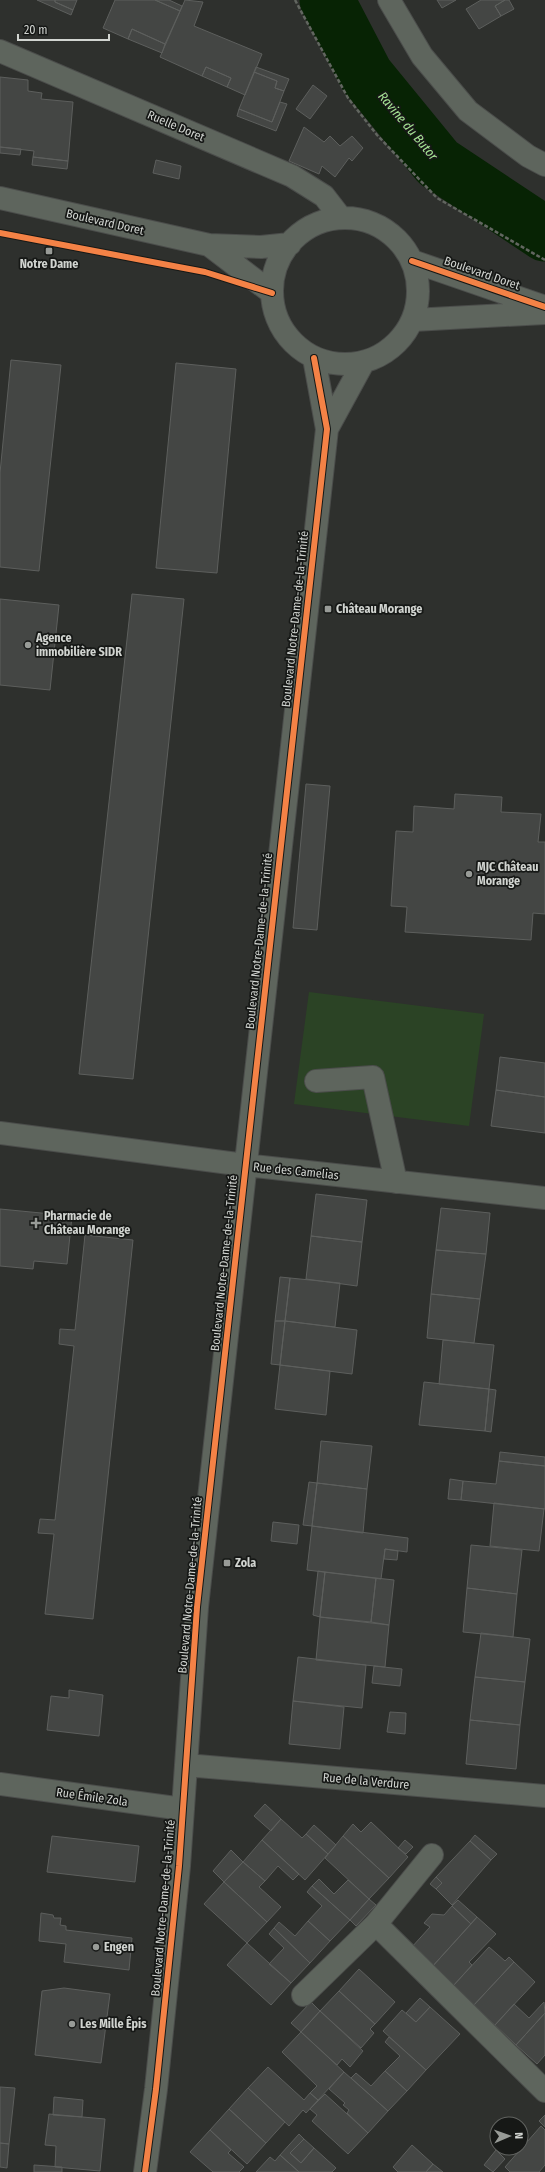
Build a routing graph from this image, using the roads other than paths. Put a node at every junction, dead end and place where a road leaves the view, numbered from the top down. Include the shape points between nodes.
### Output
1 (389, 0) edge
2 (0, 51) edge
3 (545, 165) edge
4 (0, 198) edge
5 (341, 218) junction
6 (290, 244) junction
7 (209, 245) junction
8 (412, 261) junction
9 (272, 293) junction
10 (545, 307) edge
11 (545, 313) edge
12 (413, 320) junction
13 (314, 358) junction
14 (363, 363) junction
15 (327, 429) junction
16 (316, 1081) dead end
17 (0, 1133) edge
18 (246, 1165) junction
19 (396, 1182) junction
20 (545, 1198) edge
21 (186, 1765) junction
22 (0, 1784) edge
23 (545, 1796) edge
24 (183, 1809) junction
25 (432, 1855) dead end
26 (376, 1924) junction
27 (303, 1995) dead end
28 (545, 2092) edge
29 (145, 2172) edge

1 - 3 street via 422,56 468,111 528,156
2 - 5 street, Ruelle Doret via 292,176 324,196
4 - 7 street, Boulevard Doret
5 - 6 street via 321,222 304,230
5 - 8 street via 363,220 383,228 401,242
6 - 7 street, Boulevard Doret via 261,247
6 - 9 street via 280,258 274,275
7 - 9 street, Boulevard Doret
8 - 10 street, Boulevard Doret
8 - 12 street via 418,287
9 - 13 street via 275,313 284,331 297,346
11 - 12 street
12 - 14 street via 401,339 384,354
13 - 14 street via 338,364
13 - 15 street, Boulevard Notre-Dame-de-la-Trinité
14 - 15 street, Boulevard Notre-Dame-de-la-Trinité
15 - 18 street, Boulevard Notre-Dame-de-la-Trinité
16 - 19 street via 373,1077
17 - 18 street, Rue des Camelias
18 - 19 street, Rue des Camelias
18 - 21 street, Boulevard Notre-Dame-de-la-Trinité via 197,1607
19 - 20 street, Rue des Camelias
21 - 23 street, Rue de la Verdure
21 - 24 street, Boulevard Notre-Dame-de-la-Trinité
22 - 24 street, Rue Émile Zola
24 - 29 street, Boulevard Notre-Dame-de-la-Trinité via 170,1954
25 - 26 street
26 - 27 street
26 - 28 street

